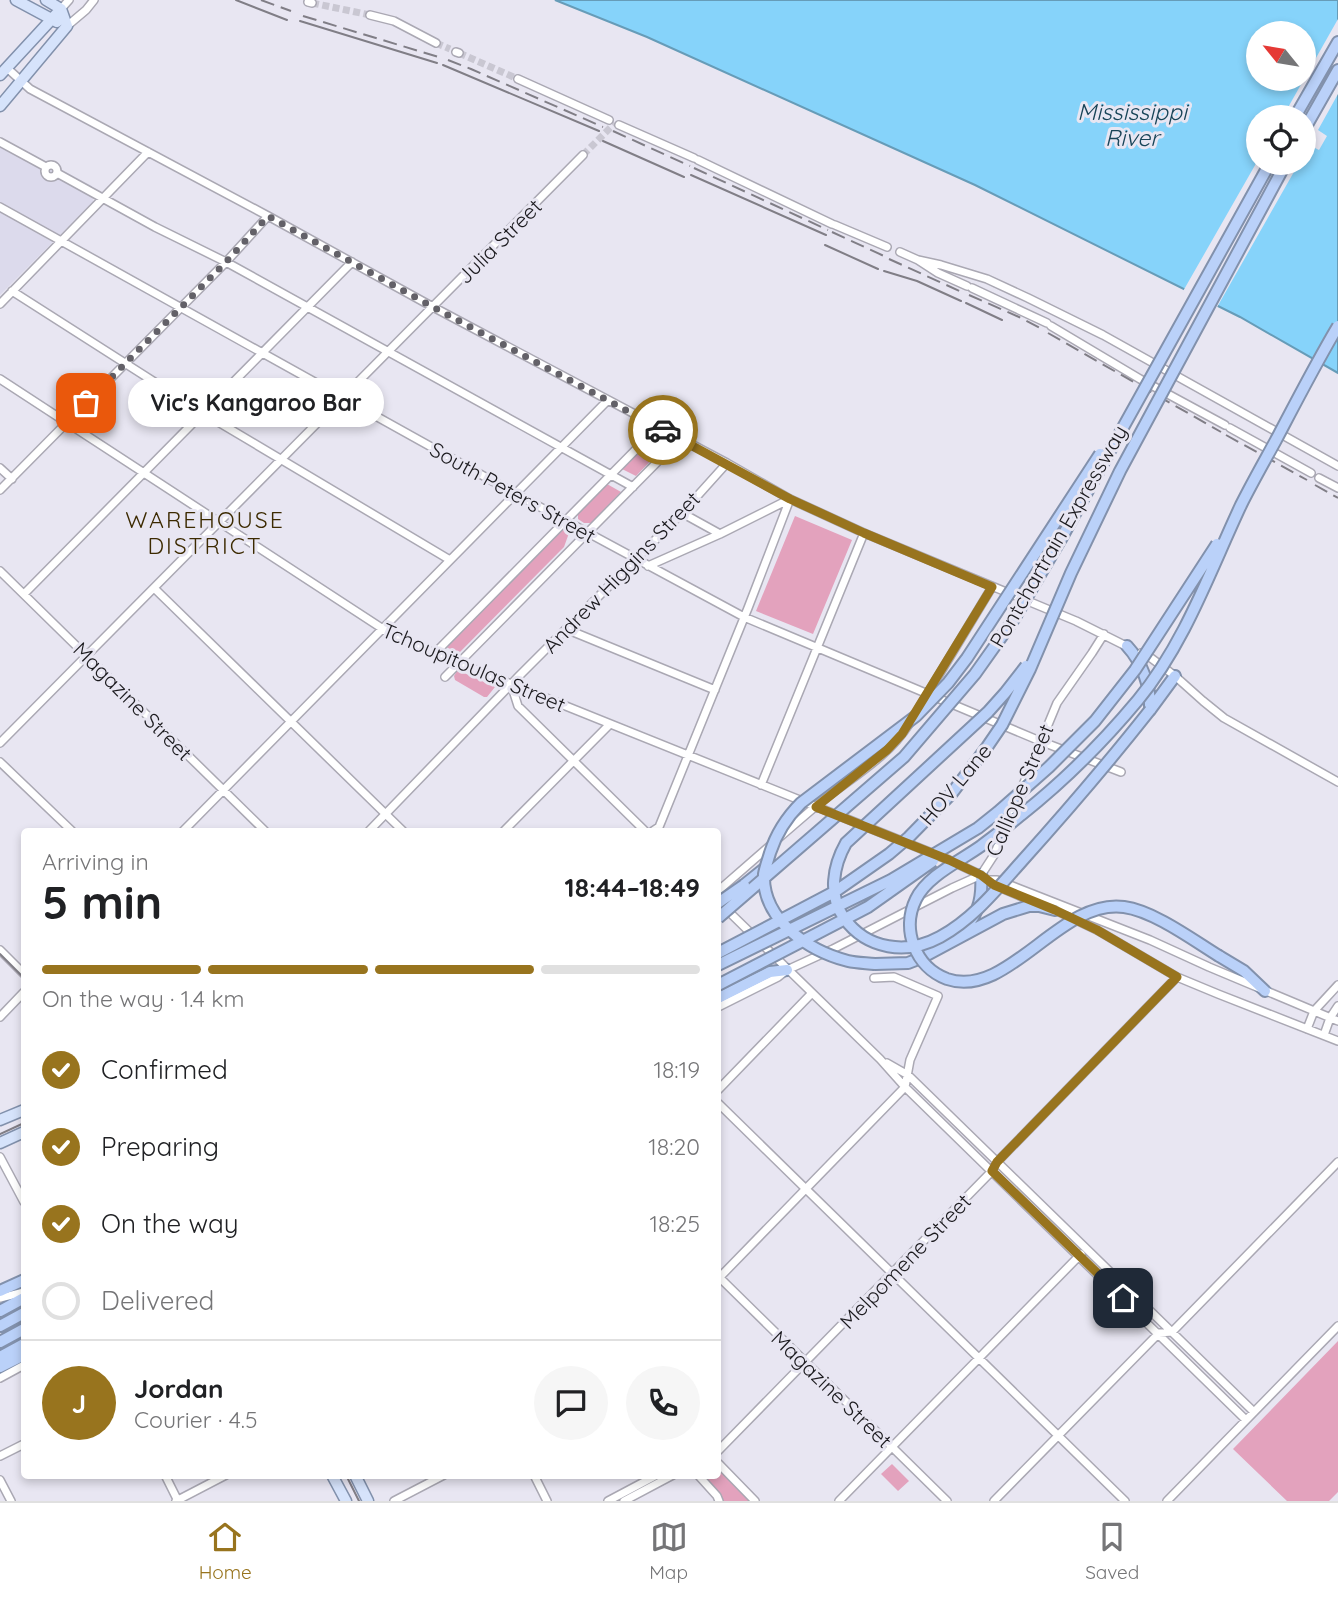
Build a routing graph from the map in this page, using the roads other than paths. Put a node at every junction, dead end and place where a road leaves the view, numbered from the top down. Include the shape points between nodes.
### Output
1 (16, 0) edge
2 (46, 0) edge
3 (69, 0) edge
4 (94, 0) edge
5 (61, 9) junction
6 (370, 15) tunnel mouth
7 (51, 20) junction
8 (67, 26) junction
9 (1338, 42) edge
10 (436, 43) tunnel mouth
11 (1338, 70) edge
12 (3, 72) edge
13 (518, 79) tunnel mouth
14 (20, 82) junction
15 (1302, 105) edge
16 (0, 106) edge
17 (1316, 109) edge
18 (609, 120) dead end
19 (619, 125) dead end
20 (0, 142) edge
21 (148, 152) junction
22 (583, 155) tunnel mouth
23 (1263, 175) edge
24 (1280, 175) edge
25 (103, 197) junction
26 (0, 207) edge
27 (268, 216) junction
28 (60, 241) junction
29 (887, 247) dead end
30 (900, 252) dead end
31 (918, 260) junction
32 (352, 261) junction
33 (226, 262) junction
34 (12, 291) junction
35 (0, 304) edge
36 (181, 307) junction
37 (433, 307) junction
38 (307, 308) junction
39 (1338, 326) edge
40 (261, 353) junction
41 (388, 353) junction
42 (124, 364) junction
43 (0, 379) edge
44 (1149, 380) junction
45 (343, 398) junction
46 (608, 400) junction
47 (203, 413) junction
48 (67, 422) junction
49 (658, 427) junction
50 (680, 439) junction
51 (562, 448) junction
52 (281, 460) junction
53 (727, 463) junction
54 (1338, 466) edge
55 (0, 468) edge
56 (144, 472) junction
57 (1311, 473) dead end
58 (611, 475) junction
59 (1319, 478) dead end
60 (12, 479) junction
61 (633, 487) junction
62 (1338, 488) edge
63 (0, 490) edge
64 (516, 494) junction
65 (790, 499) junction
66 (1243, 502) junction
67 (682, 513) junction
68 (566, 522) junction
69 (219, 523) junction
70 (587, 533) junction
71 (864, 533) junction
72 (720, 534) junction
73 (635, 559) junction
74 (450, 561) junction
75 (648, 566) junction
76 (0, 571) edge
77 (992, 587) junction
78 (154, 588) junction
79 (24, 594) junction
80 (744, 617) junction
81 (383, 629) junction
82 (566, 629) junction
83 (1104, 634) junction
84 (1042, 640) junction
85 (1127, 646) junction
86 (818, 648) junction
87 (435, 653) junction
88 (87, 655) junction
89 (459, 663) junction
90 (1175, 676) junction
91 (445, 677) dead end
92 (511, 684) junction
93 (715, 691) junction
94 (928, 694) junction
95 (1150, 710) junction
96 (290, 723) junction
97 (610, 724) junction
98 (1040, 741) junction
99 (0, 743) edge
100 (688, 755) junction
101 (574, 761) junction
102 (0, 762) edge
103 (1121, 772) dead end
104 (1338, 782) edge
105 (761, 785) junction
106 (223, 791) junction
107 (816, 807) junction
108 (385, 815) junction
109 (69, 828) edge
110 (186, 828) edge
111 (262, 828) edge
112 (372, 828) edge
113 (399, 828) edge
114 (507, 828) edge
115 (642, 828) edge
116 (658, 828) edge
117 (978, 828) junction
118 (790, 854) junction
119 (984, 877) junction
120 (721, 888) edge
121 (721, 900) edge
122 (721, 905) edge
123 (1055, 910) junction
124 (721, 915) edge
125 (950, 943) junction
126 (0, 950) edge
127 (721, 951) edge
128 (721, 964) edge
129 (787, 970) junction
130 (21, 971) edge
131 (1177, 977) junction
132 (874, 978) dead end
133 (721, 983) edge
134 (1338, 985) edge
135 (1265, 991) junction
136 (812, 993) junction
137 (21, 995) edge
138 (721, 996) edge
139 (721, 1006) edge
140 (1338, 1006) edge
141 (1314, 1012) junction
142 (0, 1017) edge
143 (1334, 1019) edge
144 (1307, 1029) junction
145 (1324, 1035) junction
146 (1338, 1041) edge
147 (880, 1059) junction
148 (908, 1075) junction
149 (721, 1087) edge
150 (905, 1087) junction
151 (721, 1106) edge
152 (21, 1111) edge
153 (0, 1120) edge
154 (21, 1133) edge
155 (0, 1143) edge
156 (0, 1157) edge
157 (997, 1162) junction
158 (1338, 1162) edge
159 (992, 1171) junction
160 (807, 1188) junction
161 (21, 1196) edge
162 (1086, 1249) junction
163 (1079, 1256) junction
164 (893, 1273) junction
165 (721, 1275) edge
166 (21, 1281) edge
167 (721, 1281) edge
168 (0, 1290) edge
169 (19, 1297) edge
170 (0, 1300) edge
171 (0, 1311) edge
172 (21, 1315) edge
173 (0, 1326) edge
174 (1338, 1326) edge
175 (21, 1331) edge
176 (1172, 1332) junction
177 (1159, 1333) junction
178 (0, 1342) edge
179 (21, 1346) edge
180 (21, 1356) edge
181 (0, 1357) edge
182 (979, 1358) junction
183 (806, 1363) junction
184 (0, 1367) edge
185 (21, 1367) edge
186 (0, 1378) edge
187 (1254, 1412) junction
188 (1247, 1420) junction
189 (1058, 1435) junction
190 (21, 1446) edge
191 (892, 1447) junction
192 (721, 1448) edge
193 (0, 1457) edge
194 (721, 1466) edge
195 (167, 1479) edge
196 (218, 1479) edge
197 (334, 1479) edge
198 (357, 1479) edge
199 (436, 1479) edge
200 (536, 1479) edge
201 (649, 1479) edge
202 (665, 1479) edge
203 (702, 1479) edge
204 (0, 1480) edge
205 (11, 1501) edge
206 (177, 1501) edge
207 (346, 1501) edge
208 (368, 1501) edge
209 (394, 1501) edge
210 (547, 1501) edge
211 (608, 1501) edge
212 (624, 1501) edge
213 (719, 1501) edge
214 (755, 1501) edge
215 (839, 1501) edge
216 (947, 1501) edge
217 (994, 1501) edge
218 (1125, 1501) edge
219 (1167, 1501) edge

1 - 7 main road
2 - 5 main road
3 - 5 street
4 - 8 street
5 - 7 main road
5 - 8 main road
6 - 10 street via 394,20
7 - 8 main road
7 - 12 main road
8 - 14 main road
9 - 15 highway
11 - 17 highway
12 - 14 street
13 - 18 street
14 - 16 main road
14 - 21 street
19 - 29 street
20 - 25 street via 46,167 54,165 57,173
21 - 25 street
21 - 27 street
22 - 37 street, Julia Street
23 - 44 highway, bridge
24 - 84 highway, bridge via 1120,471
25 - 28 street
25 - 33 street
26 - 28 street, South Peters Street
27 - 32 street
27 - 33 street
28 - 34 street
28 - 36 street, South Peters Street
30 - 31 street
31 - 54 street via 986,279 1028,298
31 - 57 street via 1049,324
32 - 37 street
32 - 38 street
33 - 36 street
33 - 38 street
34 - 35 street
34 - 42 street
36 - 40 street, South Peters Street
36 - 42 street
37 - 41 street, Julia Street
37 - 46 street
38 - 40 street
38 - 41 street
39 - 66 highway, bridge
40 - 45 street, South Peters Street
40 - 47 street
41 - 45 street, Julia Street
41 - 51 street
42 - 47 street
42 - 48 street
43 - 48 street, Tchoupitoulas Street
44 - 118 highway, Pontchartrain Expressway, bridge via 1061,540 975,674 904,757
44 - 125 highway, bridge via 948,683 916,716 801,803 772,848 764,873 770,903 792,934 810,946 848,961 875,964 908,962
45 - 52 street, Julia Street
45 - 64 street, South Peters Street
46 - 49 street
46 - 51 street
47 - 52 street
47 - 56 street
48 - 56 street, Tchoupitoulas Street
48 - 60 street
49 - 50 street
49 - 58 street
50 - 53 street
50 - 61 street
51 - 58 street
51 - 64 street
52 - 69 street, Julia Street
52 - 74 street
53 - 65 street
53 - 67 street, Andrew Higgins Street
55 - 60 street
56 - 69 street, Tchoupitoulas Street
56 - 79 street
58 - 61 street
58 - 68 street
59 - 62 street
60 - 63 street
61 - 70 street
64 - 68 street, South Peters Street
64 - 74 street
65 - 71 street
65 - 72 street
65 - 80 street
66 - 117 highway, bridge via 1147,653 1095,721
66 - 135 highway, bridge via 1190,618 1140,697 1046,794 929,882 916,898 910,920 916,953 923,962 938,974 978,981 1085,913 1106,907 1137,909 1244,971
67 - 72 street
67 - 73 street, Andrew Higgins Street
68 - 70 street, South Peters Street
68 - 87 street
69 - 78 street, Julia Street
69 - 81 street, Tchoupitoulas Street
70 - 73 street, South Peters Street
70 - 89 street
71 - 77 street
71 - 86 street
72 - 75 street
73 - 75 street, South Peters Street
73 - 82 street, Andrew Higgins Street
74 - 81 street
75 - 80 street, South Peters Street
76 - 79 street, Magazine Street
77 - 83 street
77 - 94 street
78 - 88 street, Julia Street
78 - 96 street
79 - 88 street, Magazine Street
80 - 86 street, South Peters Street
80 - 93 street
81 - 87 street, Tchoupitoulas Street
81 - 96 street
82 - 92 street, Andrew Higgins Street
82 - 93 street
83 - 85 street
83 - 98 street, Calliope Street via 1057,703
84 - 95 highway, bridge via 988,712 846,843 835,866 835,900 846,921 865,938 890,948 911,947 938,938 967,919 1041,841
84 - 127 highway, HOV Lane, bridge via 1002,725 952,793 909,837 836,891
85 - 90 street
85 - 95 highway via 1142,668 1151,696
86 - 94 street, South Peters Street
86 - 105 street
87 - 89 street, Tchoupitoulas Street
88 - 99 street, Julia Street
88 - 106 street, Magazine Street
89 - 91 street
89 - 92 street, Tchoupitoulas Street
90 - 95 highway
90 - 104 street via 1224,718
92 - 97 street, Tchoupitoulas Street
92 - 101 street via 518,706
92 - 108 street, Andrew Higgins Street
93 - 100 street
94 - 98 street, South Peters Street
94 - 107 street via 887,750
96 - 106 street
96 - 108 street
97 - 100 street, Tchoupitoulas Street
97 - 101 street
98 - 103 street, South Peters Street
98 - 119 street, Calliope Street
100 - 105 street, Tchoupitoulas Street
100 - 116 street
101 - 114 street
101 - 115 street
102 - 109 street
105 - 107 street, Tchoupitoulas Street
106 - 110 street
106 - 111 street, Magazine Street
107 - 119 street, Tchoupitoulas Street
107 - 120 street
108 - 112 street, Andrew Higgins Street
108 - 113 street
117 - 128 highway, bridge via 891,880
117 - 133 highway, bridge via 867,907
118 - 121 highway, bridge
118 - 124 highway, Pontchartrain Expressway, bridge
119 - 123 street, Tchoupitoulas Street
119 - 125 highway via 976,913
119 - 129 street, Calliope Street via 952,888
119 - 135 street, Tchoupitoulas Street via 1150,940
122 - 129 street
123 - 125 highway via 1039,906 1020,909
123 - 131 street, Tchoupitoulas Street
126 - 130 street
129 - 136 street
129 - 138 highway via 770,972
129 - 139 street, Calliope Street
131 - 144 street, Tchoupitoulas Street
131 - 157 street, Melpomene Street
132 - 148 street via 894,977 938,996
134 - 141 street
135 - 141 street, Tchoupitoulas Street
136 - 147 street
136 - 149 street
137 - 142 street
140 - 143 street
141 - 143 street, Tchoupitoulas Street
141 - 144 street
143 - 145 street
144 - 145 street, Tchoupitoulas Street
145 - 146 street, Tchoupitoulas Street
147 - 148 street
147 - 150 street
148 - 150 street
148 - 157 street
150 - 159 street
150 - 160 street
151 - 160 street
152 - 153 main road
154 - 155 main road
156 - 161 street
157 - 159 street, Melpomene Street
157 - 162 street
158 - 176 street
159 - 163 street
159 - 164 street, Melpomene Street
160 - 164 street
160 - 165 street
162 - 163 street
162 - 176 street
163 - 177 street
163 - 182 street
164 - 182 street
164 - 183 street, Melpomene Street
166 - 168 highway
167 - 183 street, Magazine Street
169 - 170 street
169 - 171 highway
172 - 173 highway
174 - 187 street
175 - 178 highway
176 - 177 street
176 - 187 street
177 - 188 street
177 - 189 street
179 - 181 highway
180 - 184 highway
182 - 189 street
182 - 191 street
183 - 191 street, Magazine Street
183 - 192 street, Melpomene Street
185 - 186 street
187 - 188 street
188 - 219 street
189 - 217 street
189 - 218 street
190 - 193 street
191 - 215 street
191 - 216 street, Magazine Street
194 - 214 street
195 - 206 street
196 - 206 street
197 - 207 main road
198 - 208 main road
199 - 209 street
200 - 210 street
201 - 211 street
202 - 212 street
203 - 213 street
204 - 205 street

